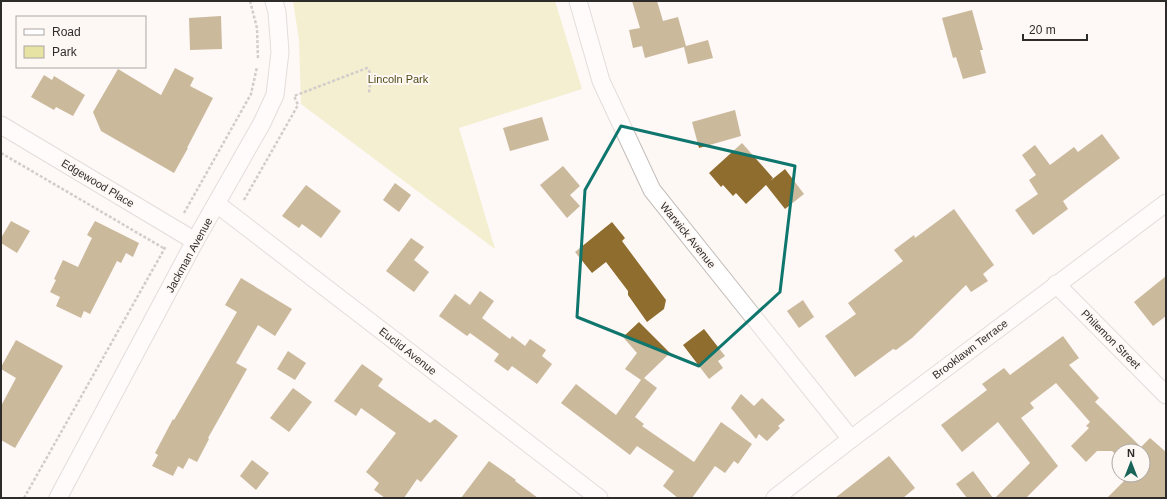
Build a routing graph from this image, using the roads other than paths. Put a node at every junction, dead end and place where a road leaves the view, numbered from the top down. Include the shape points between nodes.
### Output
1 (274, 1) edge
2 (578, 1) edge
3 (1, 125) edge
4 (1166, 202) edge
5 (217, 204) junction
6 (195, 242) junction
7 (1056, 284) junction
8 (1166, 395) edge
9 (851, 439) junction
10 (58, 498) edge
11 (599, 498) edge
12 (775, 498) edge

1 - 5 street, Jackman Avenue via 280,52 275,95
2 - 9 street, Warwick Avenue via 601,82 652,190
3 - 6 street, Edgewood Place
4 - 7 street, Brooklawn Terrace
5 - 6 street, Jackman Avenue
5 - 11 street, Euclid Avenue
6 - 10 street, Jackman Avenue
7 - 8 street, Philemon Street
7 - 9 street, Brooklawn Terrace
9 - 12 street, Brooklawn Terrace

